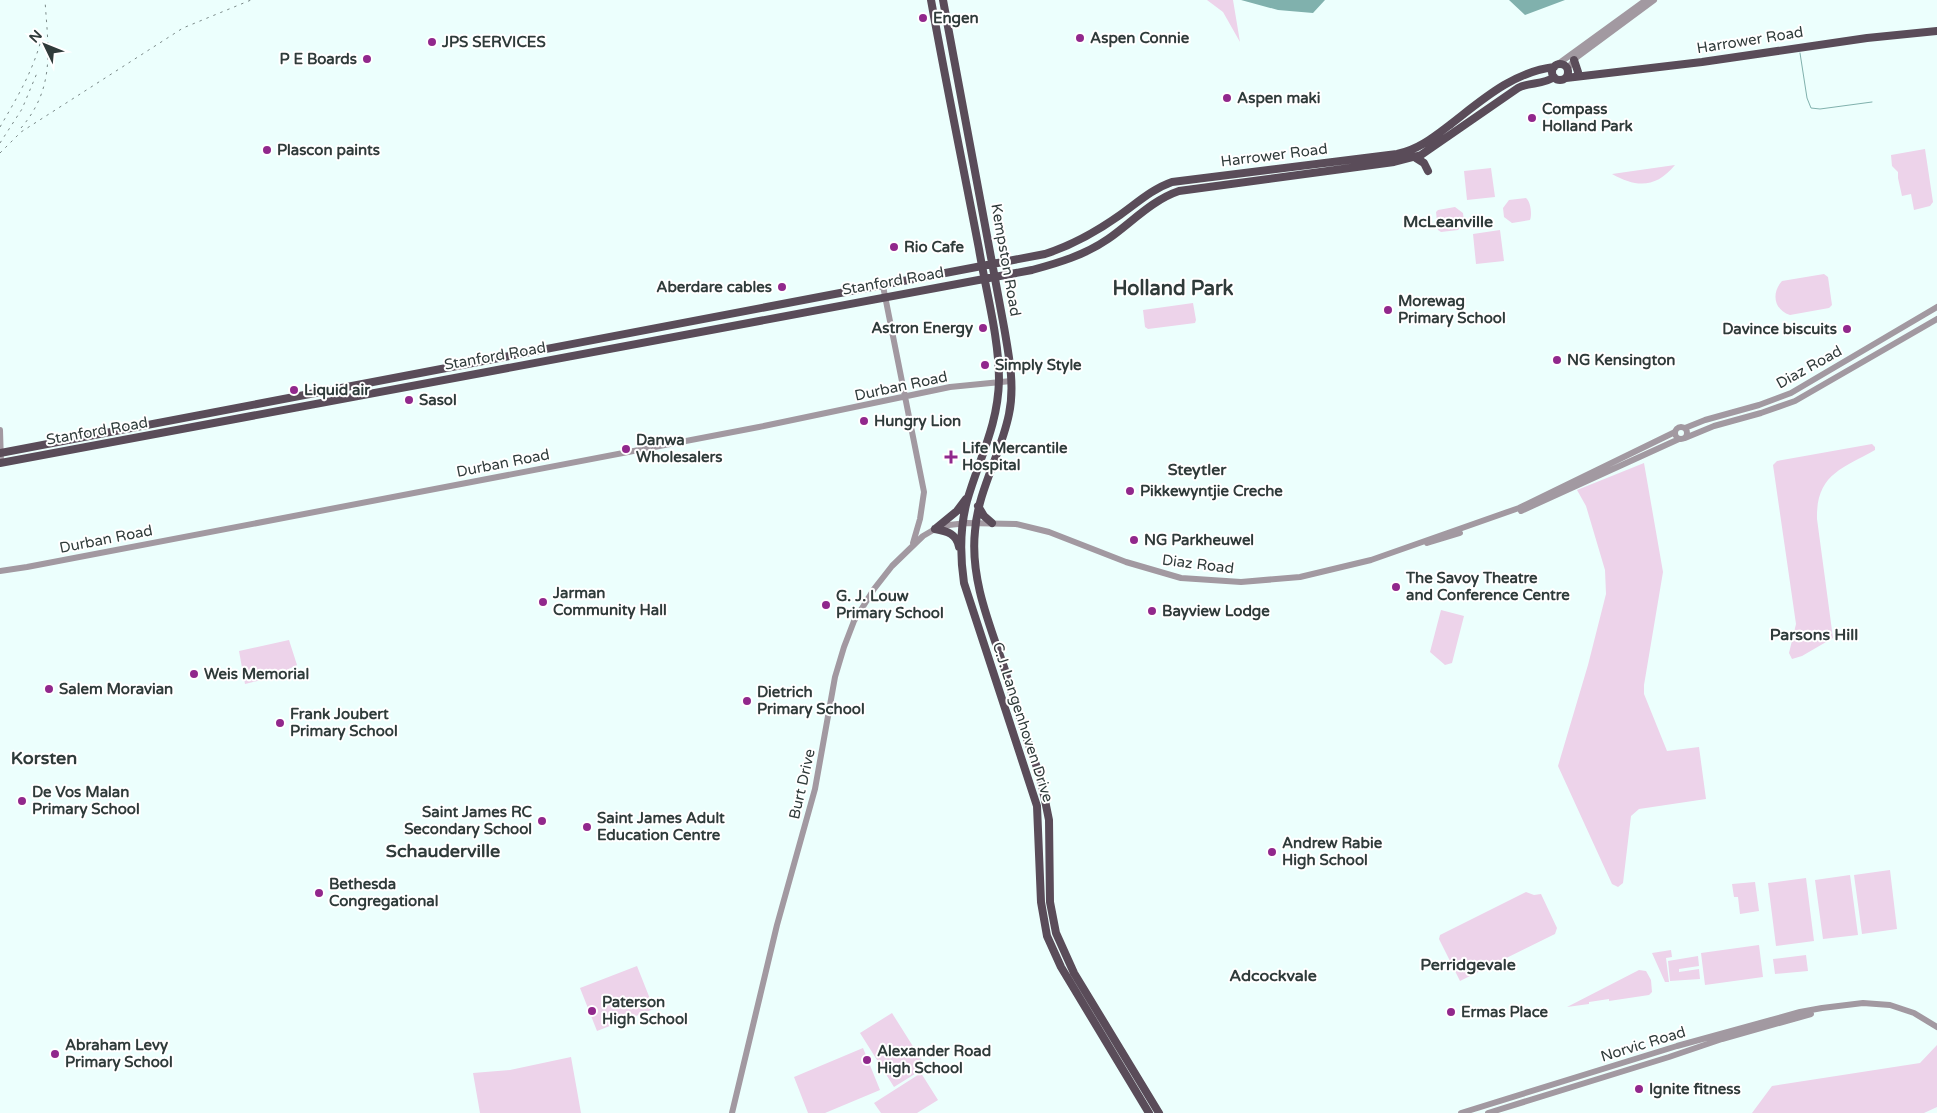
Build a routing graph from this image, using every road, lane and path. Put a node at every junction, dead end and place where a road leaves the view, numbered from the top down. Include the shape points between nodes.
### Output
1 (931, 0) edge
2 (943, 0) edge
3 (1646, 0) edge
4 (1654, 0) edge
5 (1937, 27) edge
6 (1937, 31) edge
7 (1574, 60) junction
8 (1556, 65) junction
9 (1578, 72) junction
10 (1568, 73) junction
11 (1554, 77) junction
12 (1416, 158) junction
13 (1320, 163) junction
14 (1428, 171) dead end
15 (1321, 172) junction
16 (993, 264) junction
17 (982, 267) junction
18 (1032, 270) junction
19 (995, 277) junction
20 (984, 279) junction
21 (883, 286) junction
22 (997, 289) junction
23 (885, 297) junction
24 (1937, 307) edge
25 (1937, 318) edge
26 (1011, 381) junction
27 (998, 382) junction
28 (905, 397) junction
29 (1686, 428) junction
30 (1674, 429) junction
31 (0, 430) edge
32 (1682, 439) junction
33 (1, 452) edge
34 (1, 463) edge
35 (971, 488) junction
36 (978, 506) junction
37 (992, 523) junction
38 (962, 524) junction
39 (975, 524) junction
40 (935, 529) junction
41 (1421, 544) junction
42 (911, 546) junction
43 (962, 567) junction
44 (0, 570) edge
45 (1834, 1007) junction
46 (1937, 1027) edge
47 (732, 1113) edge
48 (1149, 1113) edge
49 (1159, 1113) edge
50 (1461, 1113) edge
51 (1488, 1113) edge

1 - 17 main road, Kempston Road
2 - 16 main road, Kempston Road
3 - 8 street
4 - 7 street
5 - 9 main road, Harrower Road
6 - 10 main road, Harrower Road via 1702,62
7 - 9 main road
7 - 10 street
8 - 10 main road via 1563,64
8 - 11 main road via 1552,72
8 - 13 main road, Harrower Road via 1511,81 1412,150
9 - 10 main road, Harrower Road
10 - 11 main road via 1561,80
11 - 12 main road, Harrower Road via 1518,88
12 - 14 main road
12 - 15 main road, Harrower Road
13 - 15 main road
13 - 16 main road, Harrower Road via 1172,182 1154,190 1079,241 1045,254
15 - 18 main road, Harrower Road via 1179,191 1160,200 1086,252
16 - 17 main road, Stanford Road
16 - 19 main road, Kempston Road
17 - 20 main road, Kempston Road
17 - 21 main road, Stanford Road
18 - 19 main road, Harrower Road
18 - 22 main road via 1001,280
19 - 20 main road, Stanford Road
19 - 22 main road, Kempston Road
20 - 23 main road, Stanford Road
20 - 27 main road, Kempston Road via 995,339
21 - 23 street
21 - 33 main road, Stanford Road
22 - 26 main road, Kempston Road
23 - 28 street
23 - 34 main road, Stanford Road
24 - 29 street, Diaz Road via 1790,393
25 - 32 street, Diaz Road via 1795,400
26 - 27 street, Durban Road
26 - 36 main road, Kempston Road via 1011,403 1005,430
27 - 28 street, Durban Road via 950,387
27 - 35 main road, Kempston Road via 989,439
28 - 42 street via 924,492
28 - 44 street, Durban Road
29 - 30 street
29 - 32 street via 1688,434
30 - 32 street via 1676,438
30 - 41 street, Diaz Road via 1666,437 1519,508
31 - 33 street
32 - 41 street, Diaz Road via 1526,509
33 - 34 street
35 - 38 main road, Kempston Road
35 - 40 main road via 957,511
36 - 37 main road
36 - 39 main road, Kempston Road
37 - 39 street, Diaz Road
37 - 41 street, Diaz Road via 1033,527 1164,574 1228,582 1259,582 1320,574
38 - 39 street, Burt Drive
38 - 40 street, Burt Drive
38 - 43 main road, C.J. Langenhoven Drive
39 - 49 main road, C.J. Langenhoven Drive via 974,558 979,591 1047,805 1050,902 1056,933 1074,973
40 - 42 street, Burt Drive
40 - 43 main road via 950,532 957,539
42 - 47 street, Burt Drive via 884,576 862,608 840,660 815,789 776,925
43 - 48 main road, C.J. Langenhoven Drive via 968,598 1037,806 1041,902 1047,936 1061,967
45 - 46 street, Norvic Road via 1863,1003 1890,1005 1914,1013
45 - 50 street, Norvic Road via 1800,1012 1677,1046
45 - 51 street, Norvic Road

